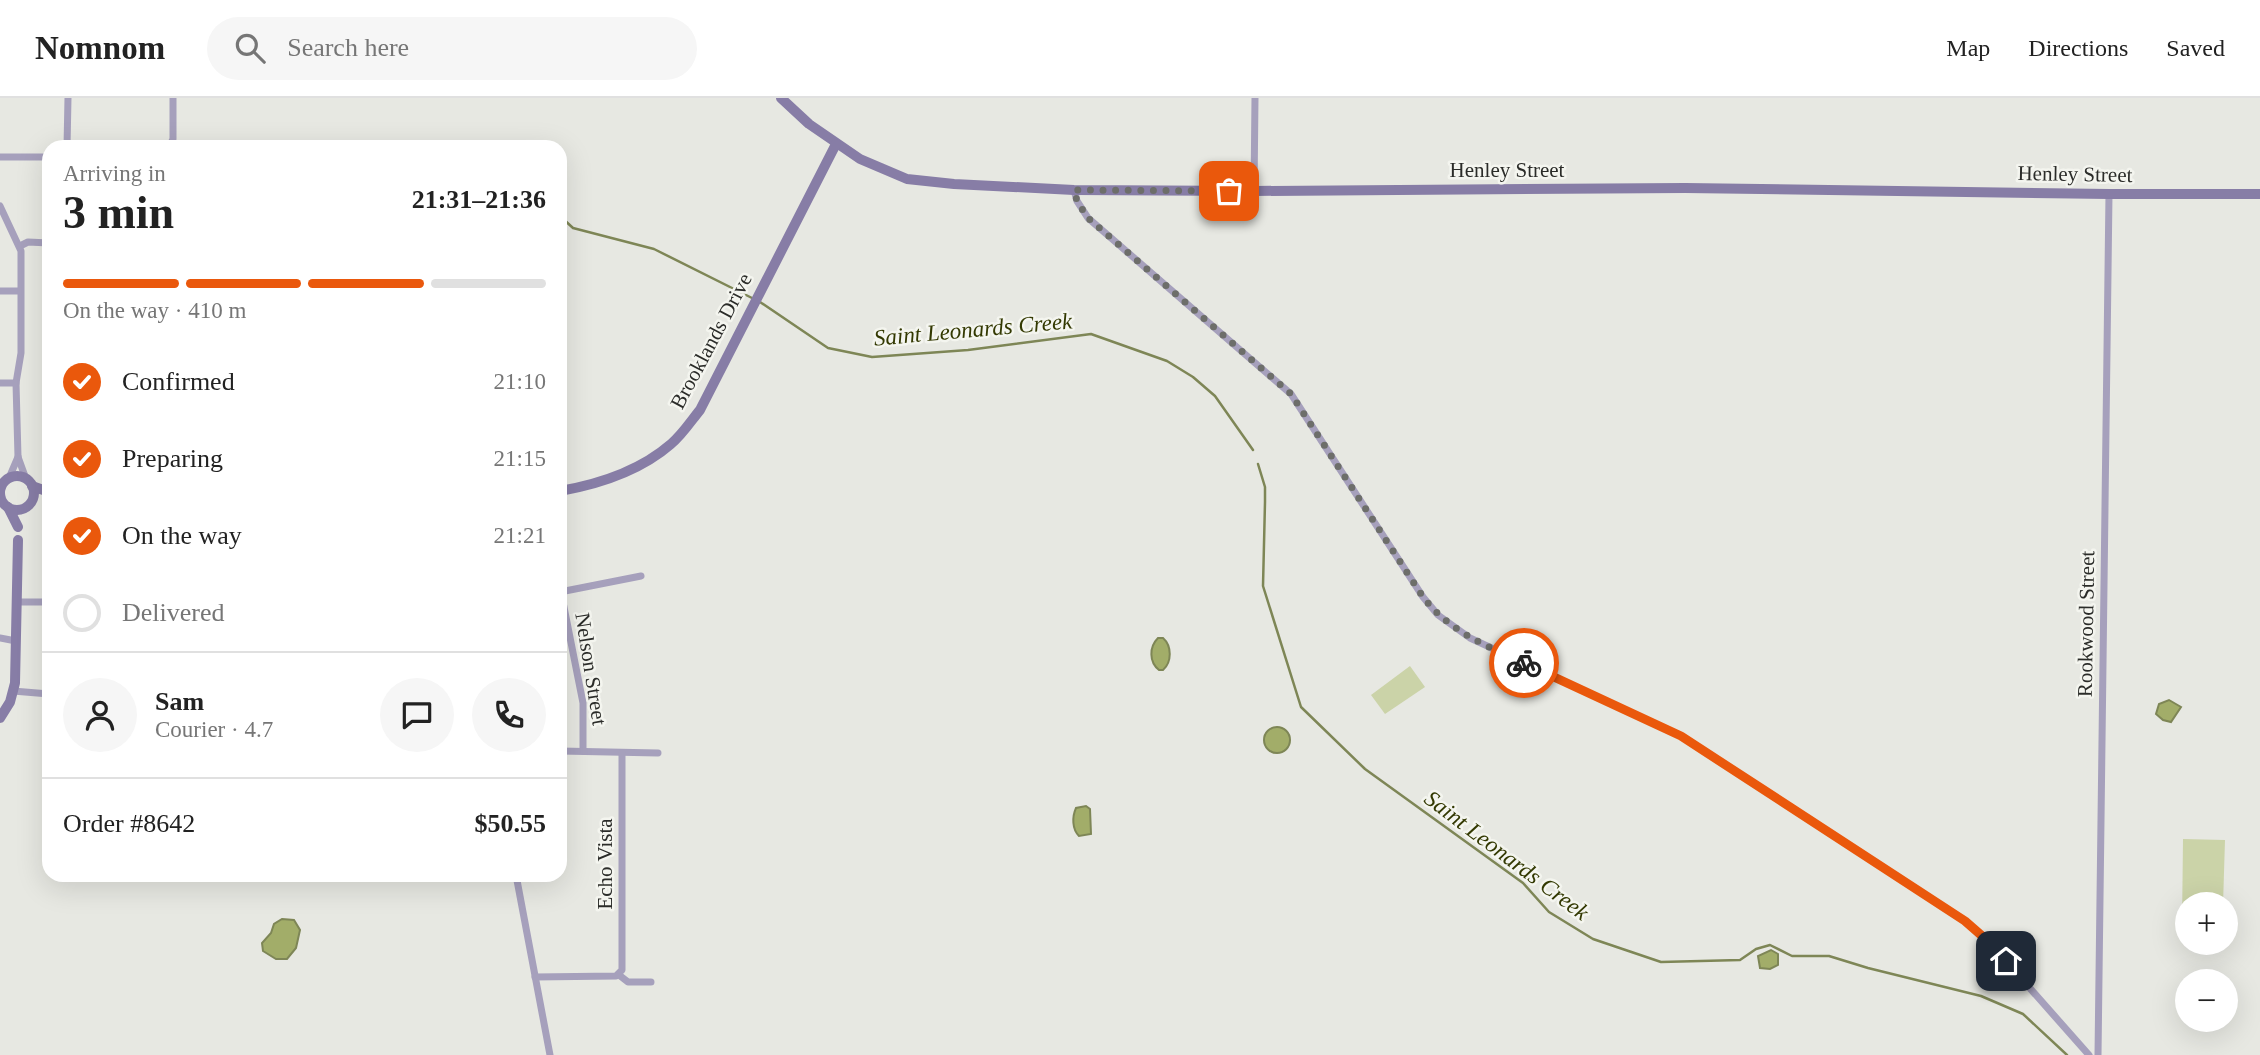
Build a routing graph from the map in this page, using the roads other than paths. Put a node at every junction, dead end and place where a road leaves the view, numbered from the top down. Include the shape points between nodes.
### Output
1 (68, 98) edge
2 (173, 98) edge
3 (780, 98) edge
4 (1255, 98) edge
5 (67, 140) edge
6 (172, 140) edge
7 (836, 144) junction
8 (0, 157) edge
9 (42, 157) edge
10 (1074, 190) junction
11 (1254, 191) junction
12 (2109, 194) junction
13 (2260, 194) edge
14 (0, 206) edge
15 (42, 243) edge
16 (20, 246) junction
17 (0, 291) edge
18 (20, 291) junction
19 (0, 383) edge
20 (16, 383) junction
21 (18, 457) junction
22 (29, 482) junction
23 (4, 484) edge
24 (42, 489) edge
25 (567, 489) edge
26 (42, 497) edge
27 (3, 502) edge
28 (30, 503) junction
29 (18, 527) junction
30 (18, 540) joint
31 (641, 576) dead end
32 (567, 591) edge
33 (18, 602) junction
34 (42, 602) edge
35 (567, 626) edge
36 (0, 638) edge
37 (16, 641) junction
38 (13, 691) junction
39 (42, 693) edge
40 (0, 718) edge
41 (567, 751) edge
42 (583, 751) junction
43 (622, 753) junction
44 (658, 753) dead end
45 (517, 882) edge
46 (620, 975) junction
47 (535, 977) junction
48 (651, 982) dead end
49 (550, 1055) edge
50 (2089, 1055) edge
51 (2098, 1055) edge

1 - 5 street
2 - 6 street
3 - 7 street, Henley Street
4 - 11 street
7 - 10 street, Henley Street via 907,178
7 - 25 street, Brooklands Drive via 700,411 673,443 644,463 610,479
8 - 9 street
10 - 11 street, Henley Street
10 - 50 street via 1088,218 1291,394 1438,615 1470,638 1681,736 1965,921
11 - 12 street, Henley Street via 1685,188
12 - 13 street, Henley Street
12 - 51 street, Rookwood Street
14 - 16 street
15 - 16 street
16 - 18 street
17 - 18 street
18 - 20 street
19 - 20 street
20 - 21 street
21 - 22 street
21 - 23 street
22 - 23 street via 18,476
22 - 24 street
22 - 28 street
23 - 27 street
26 - 28 street
27 - 28 street via 19,510
27 - 29 street
28 - 29 street
29 - 30 street
30 - 33 street
31 - 32 street
33 - 34 street
33 - 37 street
35 - 42 street, Nelson Street via 583,703
36 - 37 street
37 - 38 street
38 - 39 street
38 - 40 street
41 - 42 street
42 - 43 street
43 - 44 street
43 - 46 street, Echo Vista
45 - 47 street
46 - 47 street
46 - 48 street via 628,982
47 - 49 street

